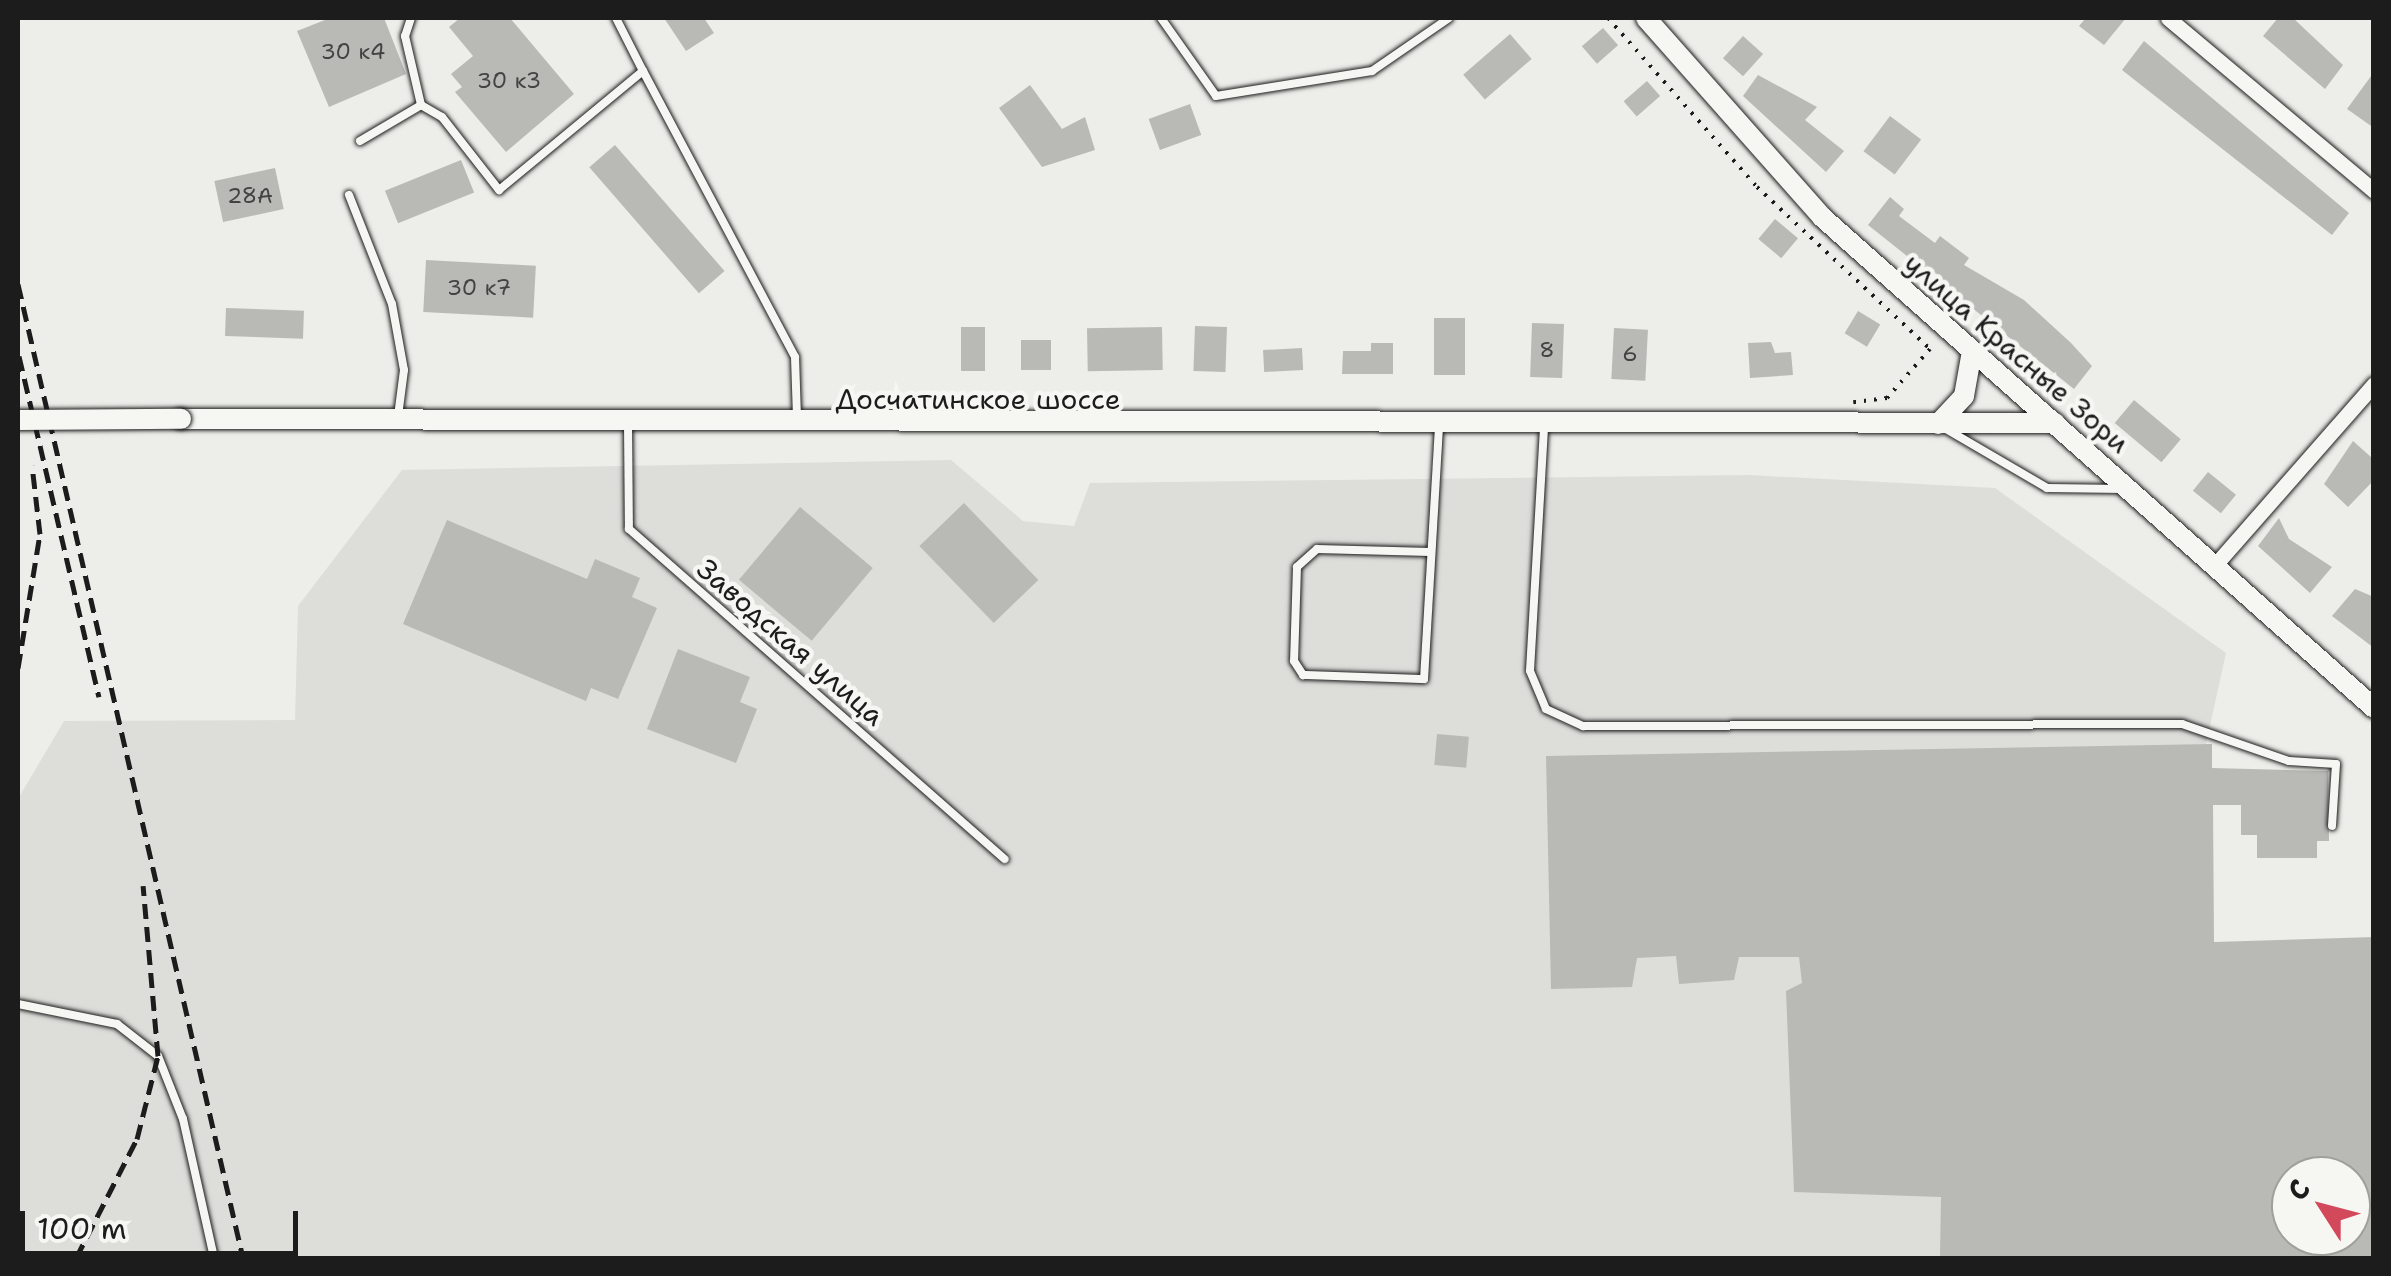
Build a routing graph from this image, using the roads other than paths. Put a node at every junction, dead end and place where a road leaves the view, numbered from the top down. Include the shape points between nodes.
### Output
1 (412, 18) edge
2 (616, 18) edge
3 (1161, 18) edge
4 (1449, 18) edge
5 (1646, 18) edge
6 (2168, 18) edge
7 (643, 71) junction
8 (421, 106) junction
9 (360, 141) dead end
10 (2374, 191) edge
11 (350, 195) dead end
12 (1972, 350) junction
13 (2374, 384) edge
14 (398, 419) junction
15 (18, 420) edge
16 (628, 423) junction
17 (2055, 423) junction
18 (1938, 424) junction
19 (797, 426) junction
20 (1439, 428) junction
21 (1544, 428) junction
22 (2128, 488) junction
23 (1430, 552) junction
24 (2215, 565) junction
25 (2374, 708) edge
26 (2332, 826) dead end
27 (1004, 859) dead end
28 (18, 1004) edge
29 (214, 1258) edge

1 - 8 lane via 404,36
2 - 7 lane
3 - 4 lane via 1216,96 1372,71
5 - 12 street, улица Красные Зори via 1800,194
6 - 10 street
7 - 8 lane via 499,190 442,116
7 - 19 lane via 795,357
8 - 9 lane
11 - 14 lane via 392,304 404,370
12 - 17 street, улица Красные Зори
12 - 18 street via 1964,396
13 - 24 street
14 - 15 street, Досчатинское шоссе, bridge
14 - 16 street, Досчатинское шоссе
16 - 19 street, Досчатинское шоссе
16 - 27 lane, Заводская улица via 629,529
17 - 18 street, Досчатинское шоссе
17 - 22 street, улица Красные Зори
18 - 21 street, Досчатинское шоссе
18 - 22 lane via 2047,488
19 - 20 street, Досчатинское шоссе
20 - 21 street, Досчатинское шоссе
20 - 23 lane
21 - 26 lane via 1530,671 1546,708 1584,726 2182,724 2289,761 2336,764
22 - 24 street, улица Красные Зори
23 - 23 lane via 1424,679 1302,675 1294,660 1297,567 1317,549
24 - 25 street, улица Красные Зори
28 - 29 lane via 117,1024 158,1056 183,1119

